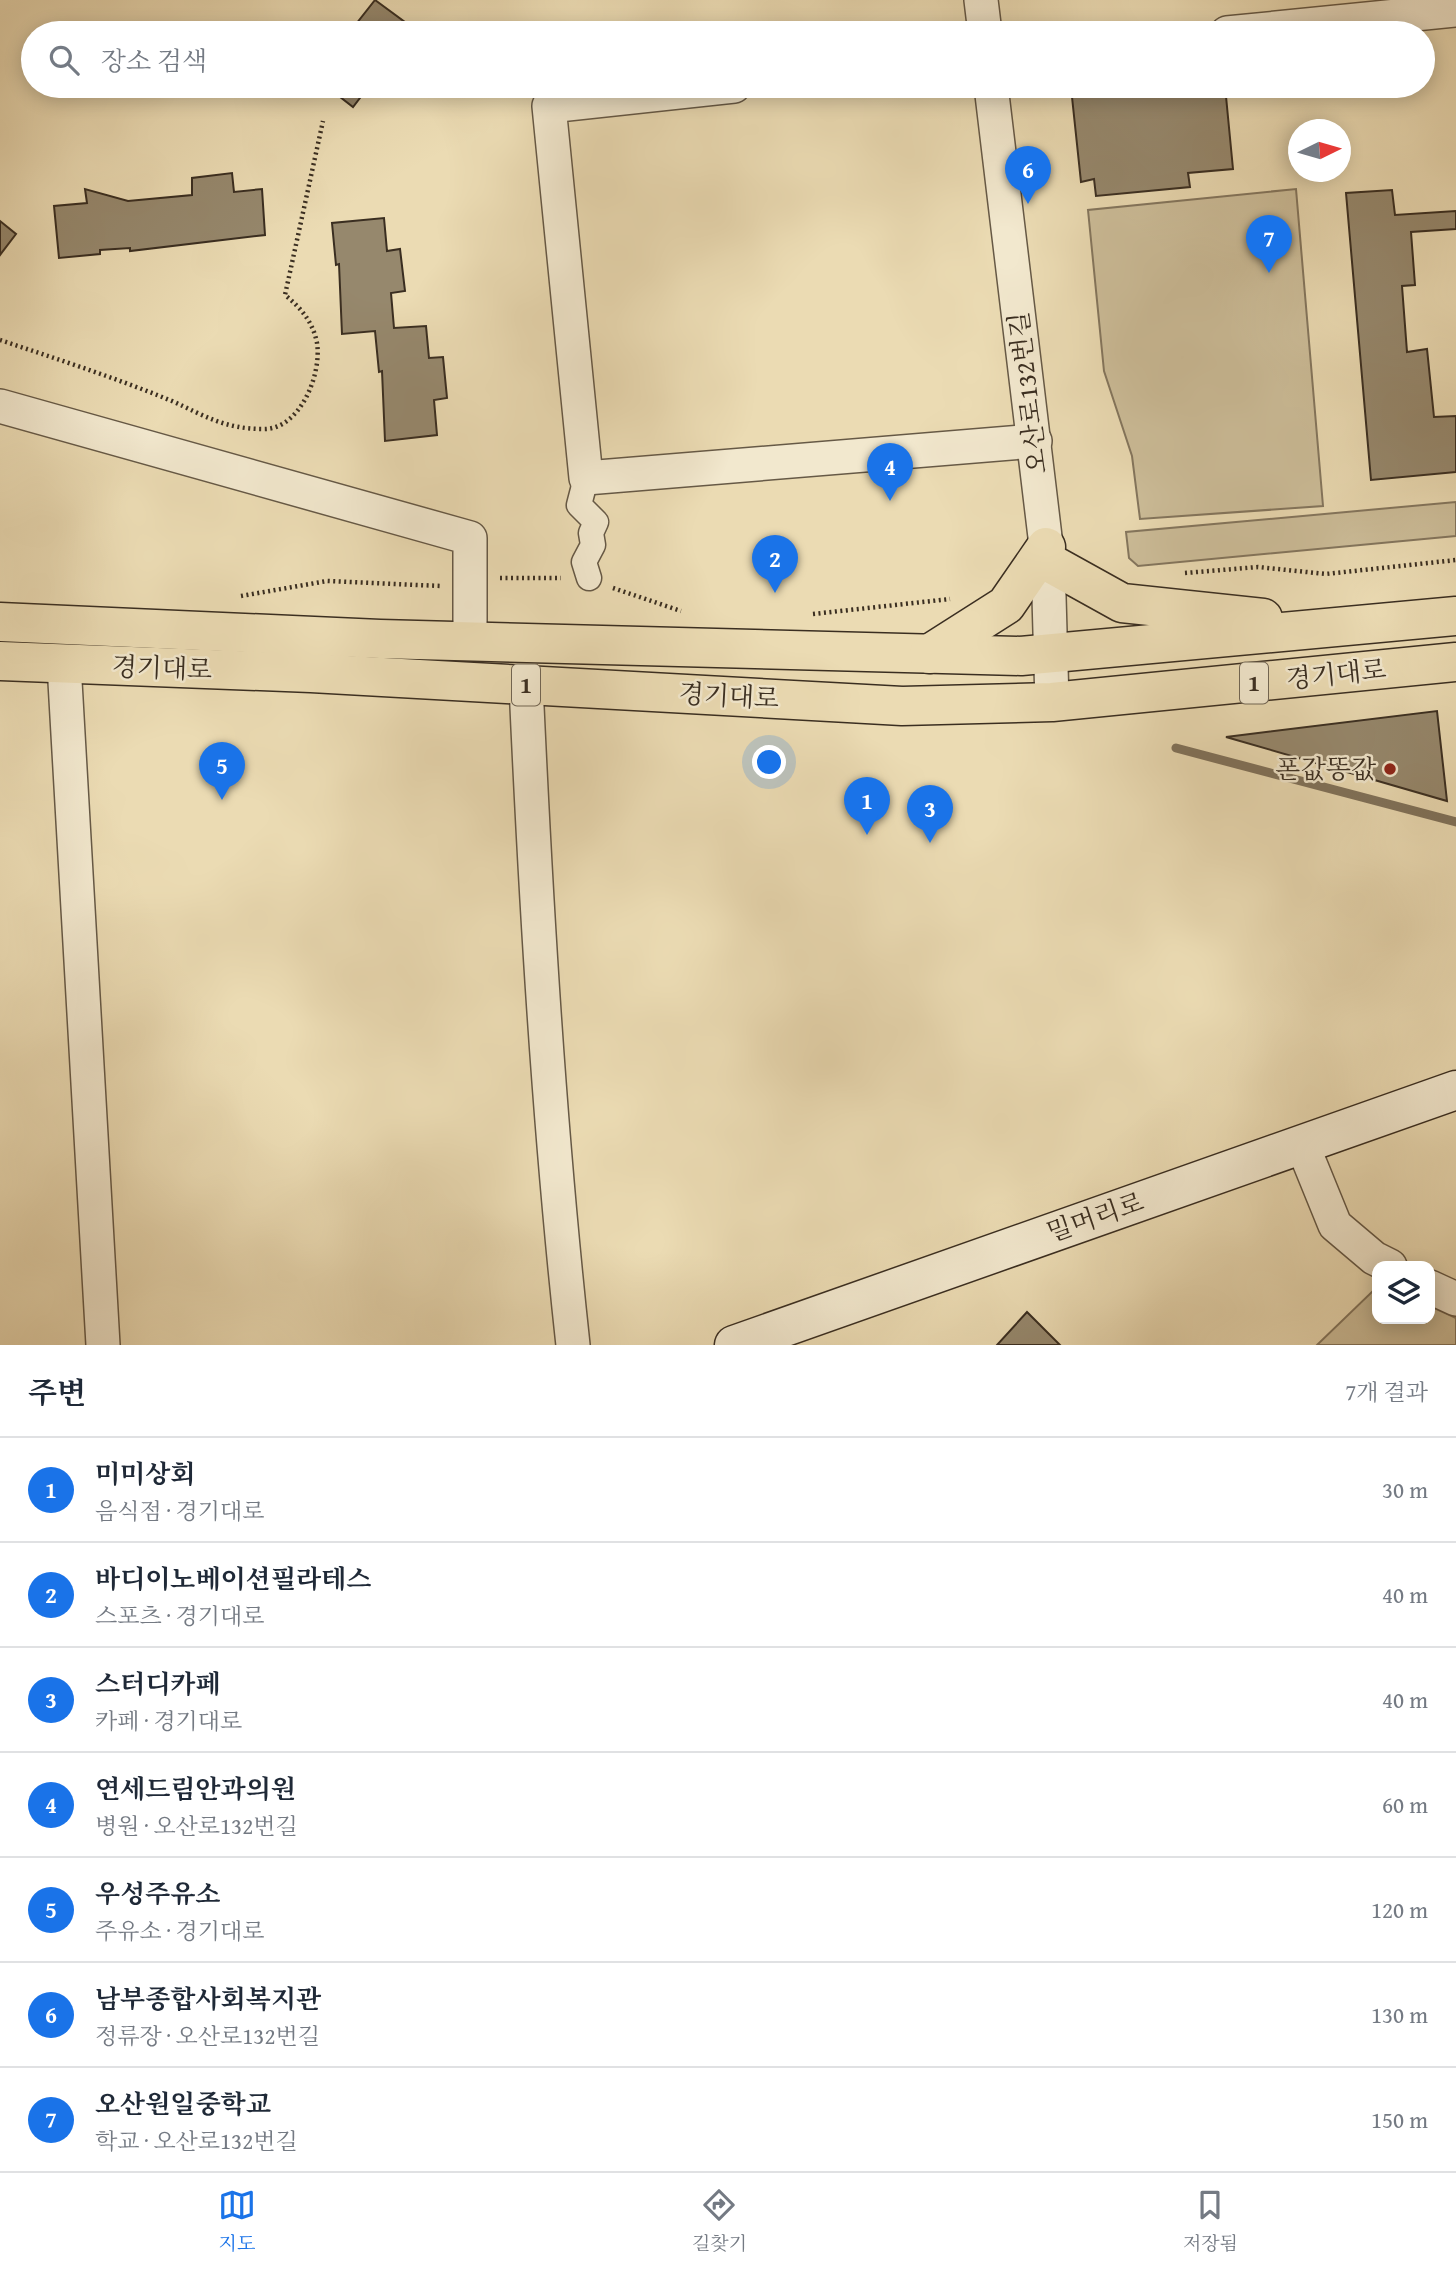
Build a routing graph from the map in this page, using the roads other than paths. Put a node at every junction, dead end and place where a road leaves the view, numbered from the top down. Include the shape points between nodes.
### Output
1 (981, 0) edge
2 (1456, 10) edge
3 (984, 21) edge
4 (1346, 21) edge
5 (623, 98) edge
6 (992, 98) edge
7 (0, 406) edge
8 (1035, 441) junction
9 (586, 478) junction
10 (1047, 555) junction
11 (589, 578) road end
12 (1456, 616) edge
13 (0, 622) edge
14 (1349, 627) junction
15 (470, 641) junction
16 (929, 654) junction
17 (1053, 655) junction
18 (0, 660) edge
19 (1456, 662) edge
20 (64, 664) junction
21 (526, 685) junction
22 (1052, 702) junction
23 (1456, 1090) edge
24 (1302, 1144) junction
25 (1380, 1261) edge
26 (1435, 1289) edge
27 (1456, 1299) edge
28 (103, 1345) edge
29 (573, 1345) edge
30 (734, 1345) edge

1 - 3 street
2 - 4 street
5 - 9 street via 549,106
6 - 8 street, 오산로132번길
7 - 15 street via 470,538
8 - 9 street
8 - 10 street, 오산로132번길
9 - 11 street via 579,505 596,522 591,533 593,545 584,562
10 - 14 main road via 1122,603
10 - 16 main road via 1006,606
10 - 17 street, 오산로132번길
12 - 14 main road, 경기대로 / 1
13 - 15 main road, 경기대로 / 1
14 - 17 main road, 경기대로 / 1
15 - 16 main road, 경기대로 / 1
16 - 17 main road, 경기대로 / 1
17 - 22 street, 오산로132번길
18 - 20 main road, 경기대로 / 1
19 - 22 main road, 경기대로 / 1
20 - 21 main road, 경기대로 / 1
20 - 28 street
21 - 22 main road, 경기대로 / 1 via 902,706
21 - 29 street via 542,1005
23 - 24 main road, 밀머리로
24 - 25 street via 1335,1225
24 - 30 main road, 밀머리로
26 - 27 street

